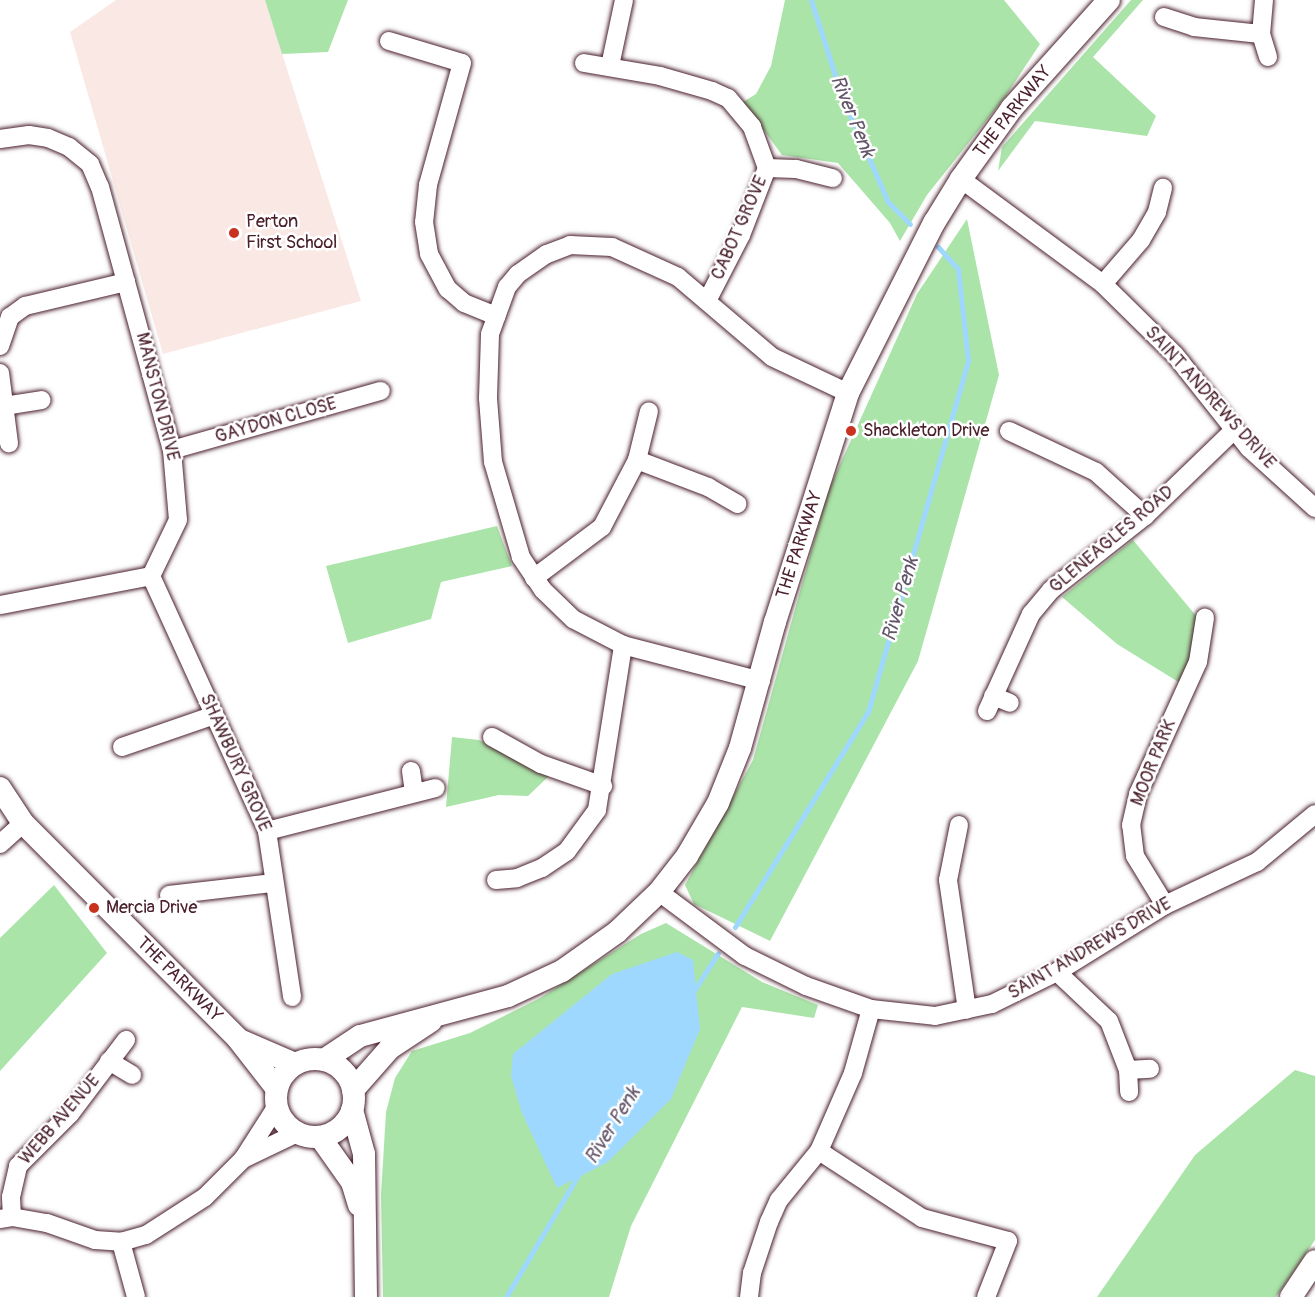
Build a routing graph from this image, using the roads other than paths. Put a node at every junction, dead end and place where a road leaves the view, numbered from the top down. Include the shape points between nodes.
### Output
1 (624, 0) edge
2 (1109, 0) edge
3 (1264, 0) edge
4 (1164, 17) dead end
5 (1261, 34) junction
6 (389, 41) dead end
7 (1269, 57) dead end
8 (584, 63) dead end
9 (610, 66) junction
10 (0, 139) edge
11 (766, 168) junction
12 (833, 178) dead end
13 (961, 179) junction
14 (1163, 188) dead end
15 (126, 282) junction
16 (1103, 284) junction
17 (707, 301) junction
18 (496, 316) junction
19 (0, 346) edge
20 (0, 373) edge
21 (381, 391) dead end
22 (848, 393) junction
23 (42, 400) dead end
24 (4, 406) junction
25 (649, 411) dead end
26 (1009, 431) dead end
27 (1233, 431) junction
28 (9, 443) dead end
29 (172, 450) junction
30 (637, 460) junction
31 (737, 504) dead end
32 (1315, 508) edge
33 (1145, 516) junction
34 (151, 576) junction
35 (534, 578) junction
36 (0, 605) edge
37 (1204, 618) dead end
38 (623, 645) junction
39 (761, 681) junction
40 (1010, 704) dead end
41 (215, 715) junction
42 (492, 737) dead end
43 (122, 747) dead end
44 (411, 771) dead end
45 (603, 786) junction
46 (0, 788) edge
47 (436, 788) dead end
48 (414, 793) junction
49 (1315, 814) edge
50 (23, 823) junction
51 (959, 825) dead end
52 (267, 831) junction
53 (0, 844) edge
54 (496, 880) dead end
55 (273, 883) junction
56 (659, 892) junction
57 (169, 896) dead end
58 (1165, 904) junction
59 (1057, 972) junction
60 (292, 997) dead end
61 (871, 1010) junction
62 (967, 1010) junction
63 (440, 1016) junction
64 (238, 1039) junction
65 (126, 1040) dead end
66 (324, 1060) junction
67 (109, 1061) junction
68 (295, 1064) junction
69 (1150, 1069) dead end
70 (1128, 1070) junction
71 (132, 1075) dead end
72 (1129, 1092) dead end
73 (277, 1098) junction
74 (353, 1100) junction
75 (297, 1133) junction
76 (320, 1137) junction
77 (819, 1151) junction
78 (243, 1159) junction
79 (363, 1216) junction
80 (6, 1218) edge
81 (121, 1242) junction
82 (1315, 1261) edge
83 (136, 1297) edge
84 (366, 1297) edge
85 (749, 1297) edge
86 (986, 1297) edge
87 (1291, 1297) edge

1 - 9 street
2 - 13 street, THE PARKWAY via 1012,108
3 - 5 street
4 - 5 street via 1194,27
5 - 7 street
6 - 18 street via 462,63 428,185 424,222 429,254 448,290 464,303
8 - 9 street, CABOT GROVE
9 - 11 street, CABOT GROVE via 728,98 753,127
10 - 15 street, MANSTON DRIVE via 29,135 48,138 69,147 90,164
11 - 12 street via 796,169
11 - 17 street, CABOT GROVE via 741,235
13 - 16 street, SAINT ANDREWS DRIVE
13 - 22 street, THE PARKWAY via 934,223
14 - 16 street via 1157,212 1141,240
15 - 19 street via 25,306 10,317
15 - 29 street, MANSTON DRIVE
16 - 27 street, SAINT ANDREWS DRIVE via 1175,355
17 - 18 street via 678,277 636,255 612,247 570,245 547,254 518,274 507,287
17 - 22 street via 772,357
18 - 35 street via 490,334 488,398 493,462 512,533
20 - 24 street
21 - 29 street, GAYDON CLOSE
22 - 39 street, THE PARKWAY via 775,622
23 - 24 street
24 - 28 street
25 - 30 street
26 - 33 street via 1096,472
27 - 32 street, SAINT ANDREWS DRIVE
27 - 33 street, GLENEAGLES ROAD
29 - 34 street, MANSTON DRIVE via 178,520
30 - 31 street via 708,487
30 - 35 street via 602,527
33 - 40 street, GLENEAGLES ROAD via 1051,590 1031,614 990,703
34 - 36 street
34 - 41 street, SHAWBURY GROVE
35 - 38 street via 573,619
37 - 58 street, MOOR PARK via 1198,662 1138,794 1131,825 1135,856
38 - 39 street
38 - 45 street
39 - 56 street, THE PARKWAY via 718,802 687,856
41 - 43 street
41 - 52 street, SHAWBURY GROVE
42 - 45 street via 541,764
44 - 48 street
45 - 54 street via 597,810 567,851 525,875
46 - 50 street, THE PARKWAY
47 - 48 street
48 - 52 street
49 - 58 street, SAINT ANDREWS DRIVE via 1257,862
50 - 53 street
50 - 64 street, THE PARKWAY
51 - 62 street via 948,880
52 - 55 street, SHAWBURY GROVE
55 - 57 street
55 - 60 street, SHAWBURY GROVE
56 - 61 street, SAINT ANDREWS DRIVE via 762,966
56 - 63 street, THE PARKWAY via 618,932 562,971 508,996
58 - 59 street, SAINT ANDREWS DRIVE
59 - 62 street, SAINT ANDREWS DRIVE via 992,1004
59 - 70 street via 1109,1021
61 - 62 street, SAINT ANDREWS DRIVE via 935,1016
61 - 77 street via 853,1073
63 - 66 street, THE PARKWAY via 403,1022 360,1036
63 - 74 street, THE PARKWAY via 390,1048
64 - 68 street, THE PARKWAY
64 - 73 street, THE PARKWAY
65 - 67 street, WEBB AVENUE
66 - 68 street
66 - 74 street via 343,1071
67 - 71 street, WEBB AVENUE
67 - 80 street, WEBB AVENUE via 70,1114 18,1166
68 - 73 street
69 - 70 street
70 - 72 street
73 - 75 street via 284,1122
73 - 78 street
74 - 76 street via 341,1128
74 - 79 street via 364,1154
75 - 76 street
75 - 78 street
76 - 79 street via 352,1182
77 - 85 street via 779,1200 752,1273
77 - 86 street via 922,1218 1008,1241
78 - 81 street via 205,1197 172,1222 146,1236
79 - 84 street
80 - 81 street via 47,1223 94,1240
81 - 83 street
82 - 87 street

